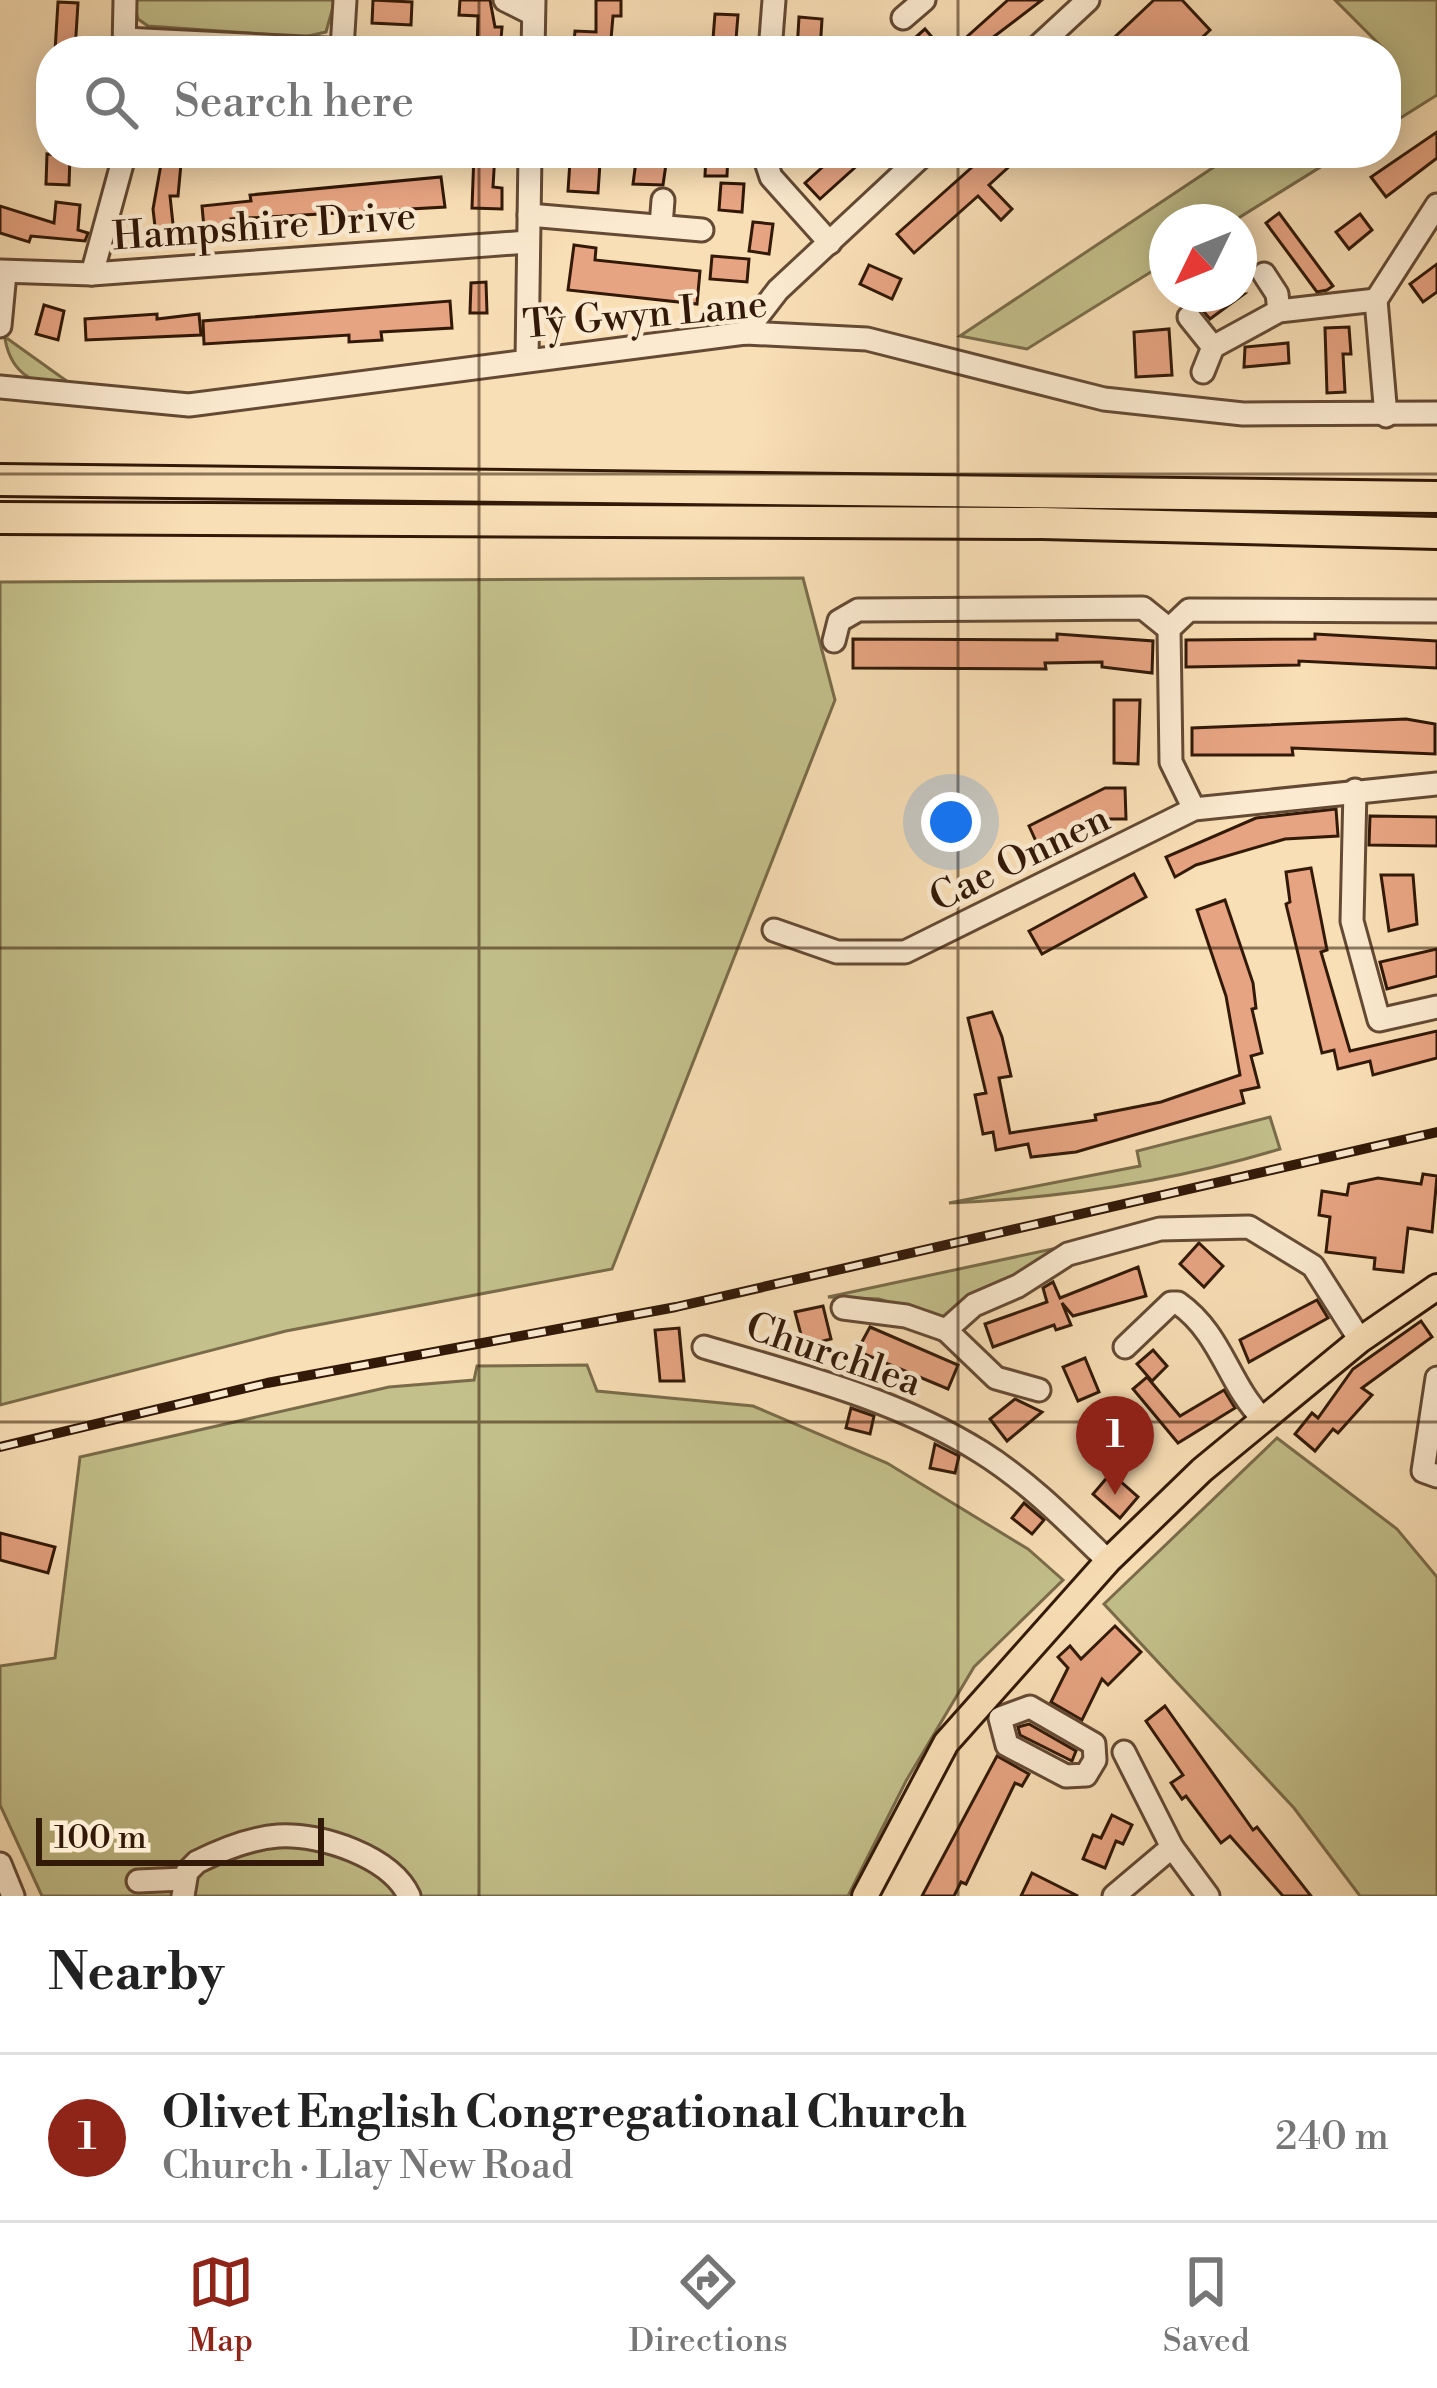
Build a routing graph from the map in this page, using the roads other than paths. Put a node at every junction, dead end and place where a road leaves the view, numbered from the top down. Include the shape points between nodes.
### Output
1 (125, 0) edge
2 (345, 0) edge
3 (506, 0) edge
4 (774, 0) edge
5 (924, 0) edge
6 (1088, 0) edge
7 (534, 7) edge
8 (904, 18) dead end
9 (124, 36) edge
10 (343, 36) edge
11 (771, 36) edge
12 (1049, 36) edge
13 (120, 168) edge
14 (530, 168) edge
15 (768, 168) edge
16 (909, 168) edge
17 (663, 200) dead end
18 (1437, 205) edge
19 (529, 215) junction
20 (662, 226) junction
21 (702, 230) dead end
22 (529, 242) junction
23 (830, 243) junction
24 (2, 272) edge
25 (92, 274) junction
26 (1264, 274) dead end
27 (1376, 300) junction
28 (1279, 311) junction
29 (1189, 317) dead end
30 (0, 326) edge
31 (745, 333) junction
32 (1213, 347) junction
33 (527, 360) junction
34 (1204, 372) dead end
35 (0, 387) edge
36 (1437, 413) edge
37 (1386, 416) junction
38 (0, 480) edge
39 (1437, 497) edge
40 (0, 518) edge
41 (1437, 533) edge
42 (1437, 610) edge
43 (1168, 629) junction
44 (834, 640) dead end
45 (1437, 784) edge
46 (1355, 790) junction
47 (1194, 809) junction
48 (774, 930) dead end
49 (1437, 1007) edge
50 (1437, 1287) edge
51 (843, 1308) dead end
52 (946, 1330) junction
53 (1360, 1340) junction
54 (704, 1347) dead end
55 (1124, 1347) dead end
56 (1437, 1378) edge
57 (1039, 1390) dead end
58 (1263, 1419) junction
59 (1437, 1476) edge
60 (1108, 1561) junction
61 (977, 1704) junction
62 (1000, 1718) dead end
63 (1124, 1752) dead end
64 (1172, 1847) junction
65 (0, 1864) edge
66 (138, 1881) dead end
67 (184, 1888) edge
68 (14, 1896) edge
69 (409, 1896) edge
70 (865, 1896) edge
71 (1114, 1896) edge
72 (1208, 1896) edge

1 - 9 street
2 - 10 street
3 - 7 street
4 - 11 street
5 - 8 street
6 - 12 street
13 - 25 street
14 - 19 street
15 - 23 street
16 - 23 street
17 - 20 street
18 - 27 street
19 - 20 street
19 - 22 street
20 - 21 street
22 - 25 street, Hampshire Drive
22 - 33 street
23 - 31 street
24 - 25 street, Hampshire Drive
24 - 30 street, Hampshire Drive
26 - 28 street
27 - 28 street
27 - 37 street
28 - 32 street
29 - 32 street
31 - 33 street, Tŷ Gwyn Lane
31 - 37 street, Tŷ Gwyn Lane via 867,340 1104,399 1243,414
32 - 34 street
33 - 35 street, Tŷ Gwyn Lane via 189,405
36 - 37 street, Tŷ Gwyn Lane
38 - 39 highway
40 - 41 highway
42 - 43 street via 1189,610
43 - 44 street via 1143,608 858,610 839,621
43 - 47 street via 1171,763
45 - 46 street, Cae Onnen
46 - 47 street, Cae Onnen
46 - 49 street via 1352,921 1379,1021
47 - 48 street, Cae Onnen via 905,952 837,952
50 - 53 main road
51 - 52 street
52 - 53 street via 974,1305 1068,1254 1160,1229 1249,1227 1313,1266
52 - 57 street via 996,1378
53 - 58 main road
54 - 60 street, Churchlea via 870,1396 980,1452
55 - 58 street via 1178,1303 1213,1336
56 - 59 street via 1423,1471
58 - 60 main road
60 - 61 main road
61 - 62 street
61 - 70 main road via 946,1743
63 - 64 street
64 - 71 street
64 - 72 street
65 - 68 street
66 - 67 street
67 - 69 street via 211,1855 282,1836 384,1864

